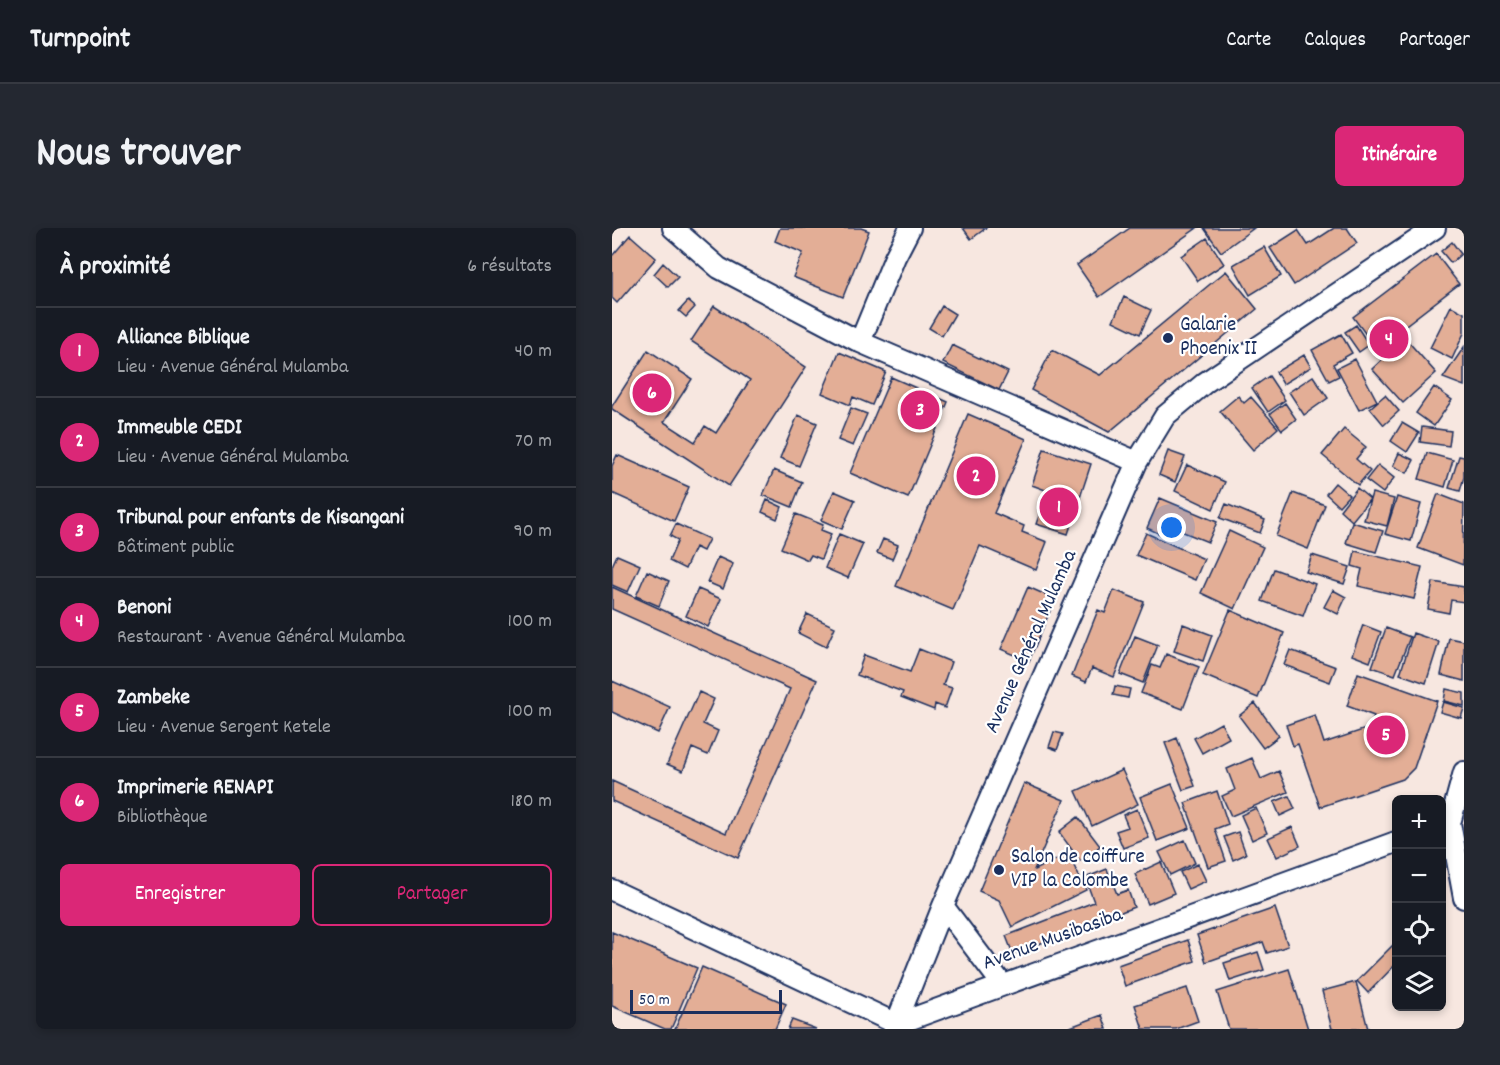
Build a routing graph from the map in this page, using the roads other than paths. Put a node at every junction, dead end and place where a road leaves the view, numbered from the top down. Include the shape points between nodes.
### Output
1 (672, 228) edge
2 (910, 228) edge
3 (1435, 228) edge
4 (860, 342) junction
5 (1137, 462) junction
6 (1464, 772) edge
7 (1452, 823) edge
8 (1392, 843) edge
9 (612, 890) edge
10 (1464, 898) edge
11 (943, 906) junction
12 (1002, 984) junction
13 (895, 1027) edge

1 - 4 street via 719,268
2 - 4 street via 894,257
3 - 5 street, Avenue Général Mulamba via 1206,382 1165,416
4 - 5 street
5 - 11 street, Avenue Général Mulamba
6 - 7 street
7 - 10 street
8 - 12 street, Avenue Musibasiba
9 - 13 street
11 - 12 street
11 - 13 street, Avenue Général Mulamba
12 - 13 street, Avenue Musibasiba

